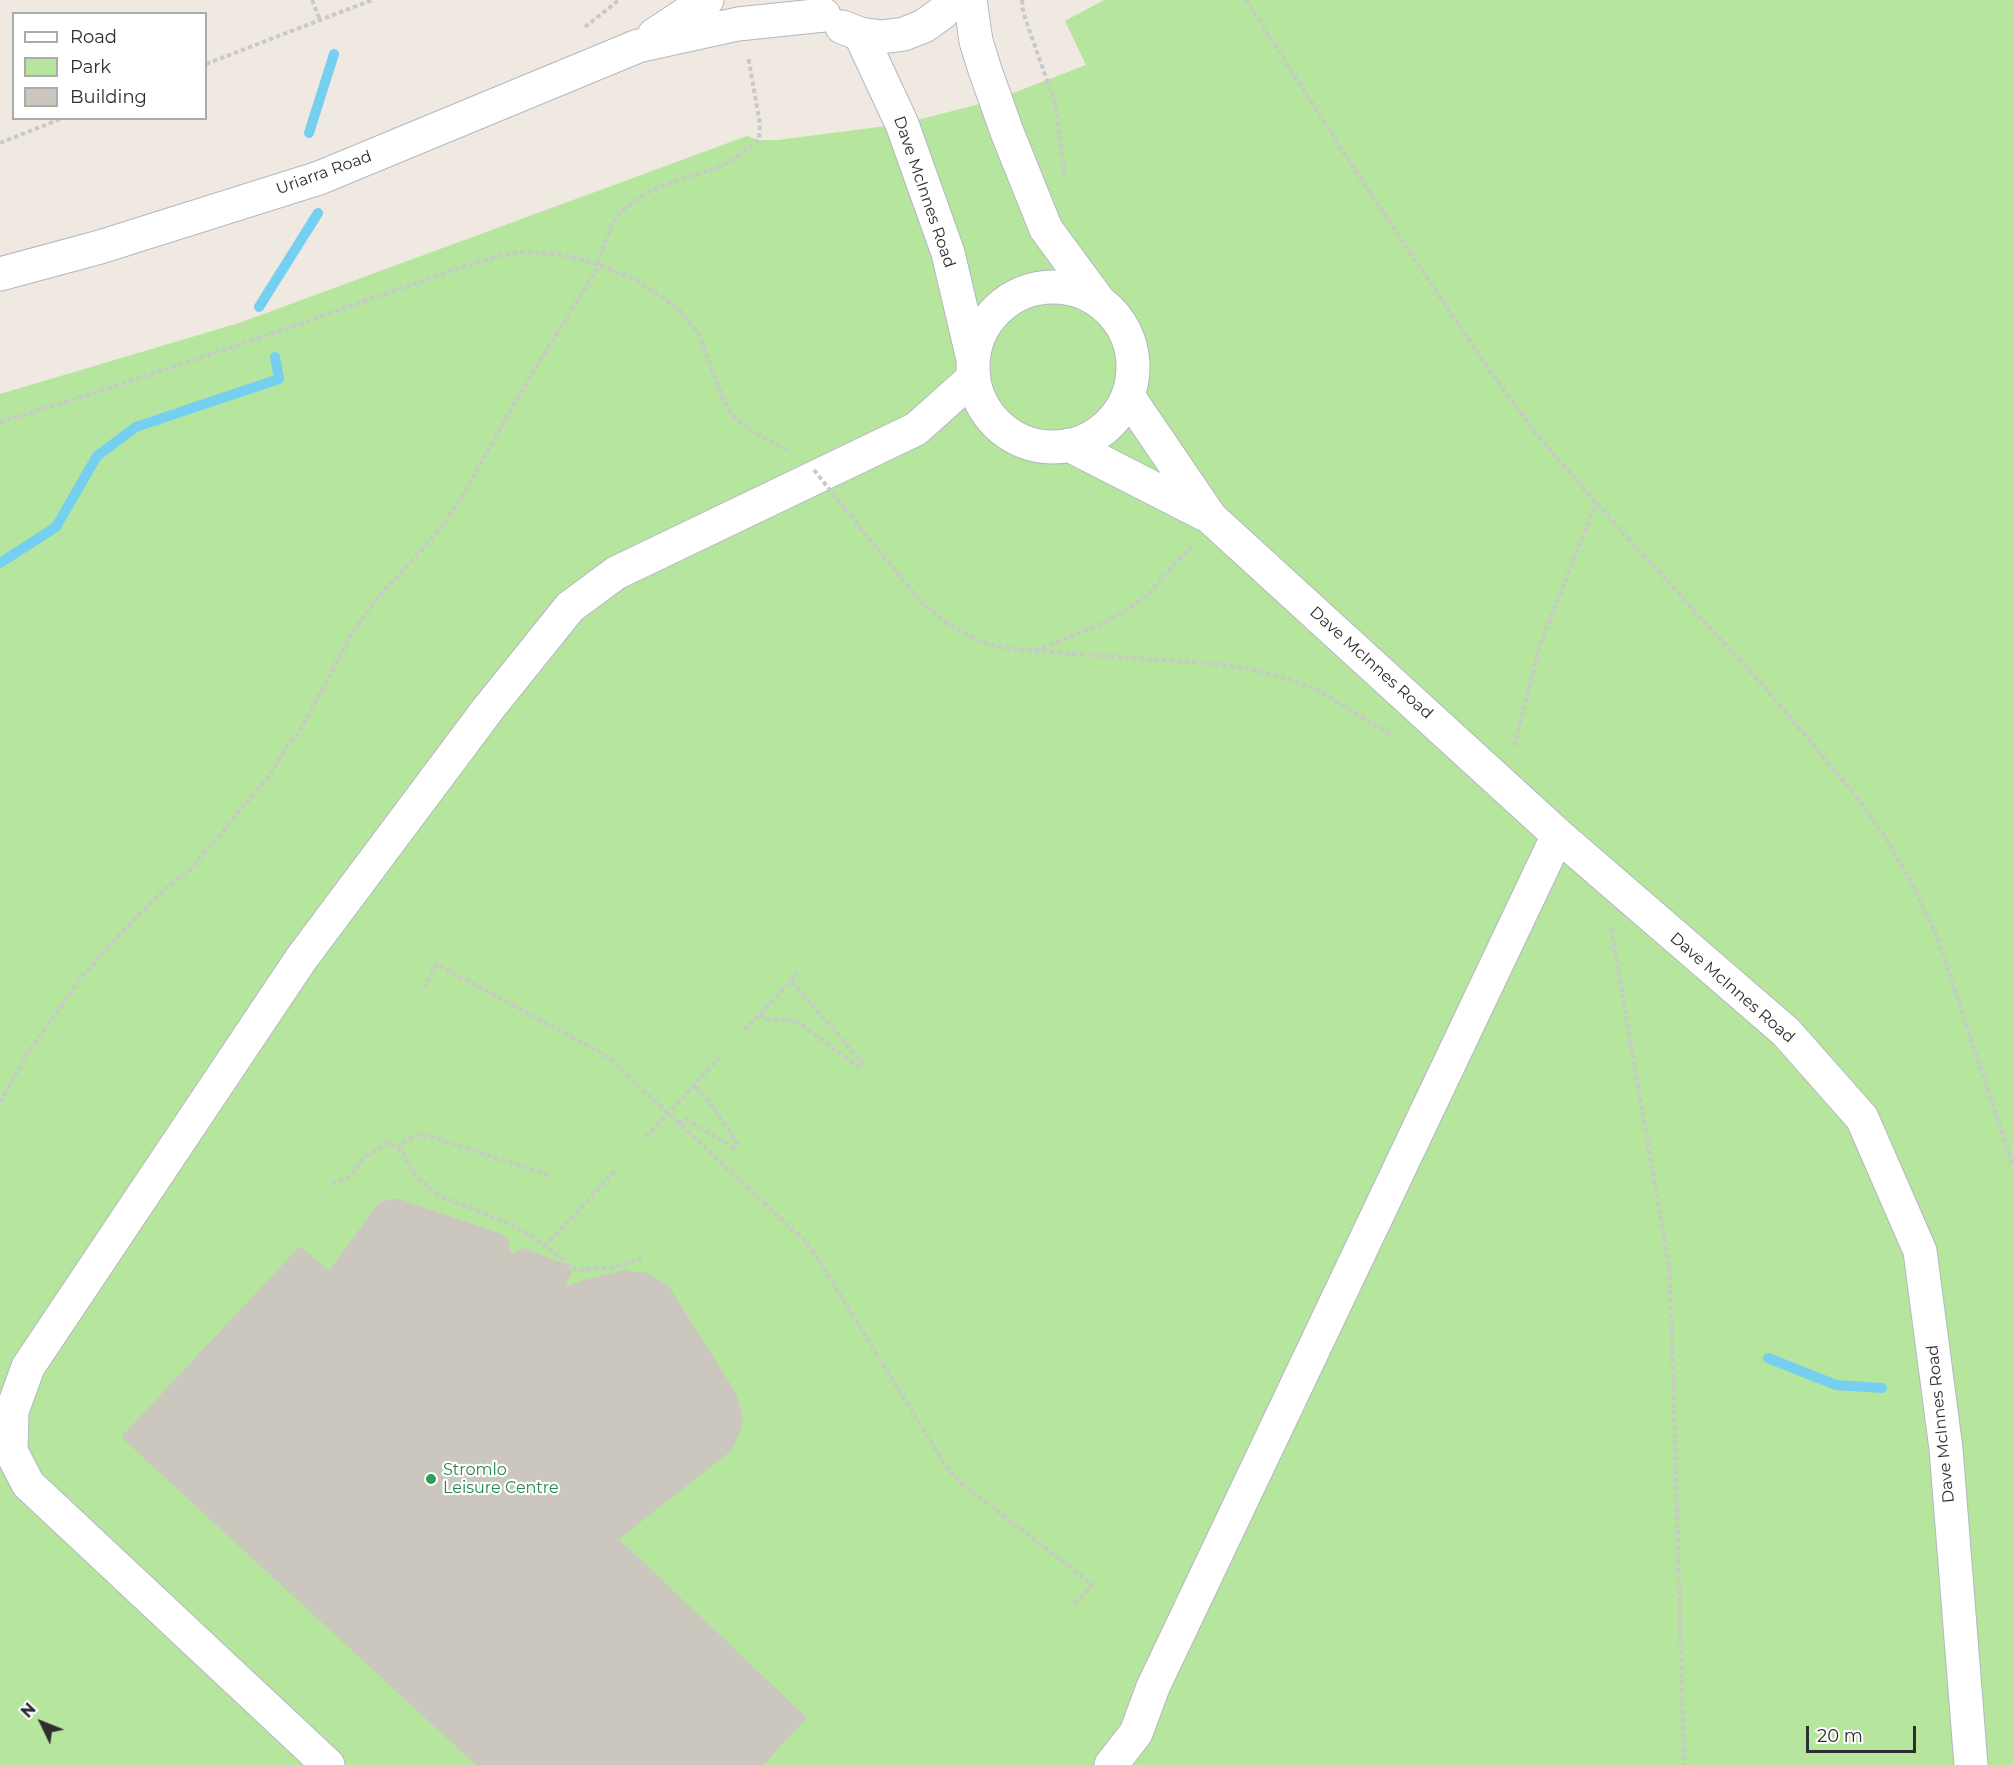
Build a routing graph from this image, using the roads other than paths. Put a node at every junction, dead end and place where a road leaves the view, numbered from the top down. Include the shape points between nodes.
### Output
1 (707, 0) edge
2 (953, 0) edge
3 (969, 0) edge
4 (818, 7) edge
5 (860, 34) junction
6 (638, 46) junction
7 (0, 273) edge
8 (1099, 301) junction
9 (973, 367) junction
10 (1128, 396) junction
11 (1069, 446) junction
12 (1211, 518) junction
13 (1558, 835) junction
14 (1975, 1757) edge
15 (328, 1765) edge
16 (1111, 1765) edge

1 - 6 street, Uriarra Road
2 - 5 street via 924,26 904,34
3 - 8 street, Dave McInnes Road via 984,70 1046,229
4 - 5 street via 841,26
4 - 6 street, Uriarra Road
5 - 9 street, Dave McInnes Road via 902,124 948,253
6 - 7 street, Uriarra Road via 319,178 100,247
8 - 9 street, Dave McInnes Road via 1075,290 1048,286 1023,292 1000,306 983,327
8 - 10 street, Dave McInnes Road via 1126,333 1133,375
9 - 11 street, Dave McInnes Road via 981,403 996,425 1018,440 1043,447
9 - 15 street via 916,429 616,573 570,607 488,709 302,958 28,1367 12,1411 11,1451 28,1484
10 - 11 street, Dave McInnes Road via 1104,428
10 - 12 street, Dave McInnes Road
11 - 12 street, Dave McInnes Road
12 - 13 street, Dave McInnes Road
13 - 14 street, Dave McInnes Road via 1786,1032 1862,1118 1920,1251 1946,1449
13 - 16 street via 1153,1687 1136,1733

